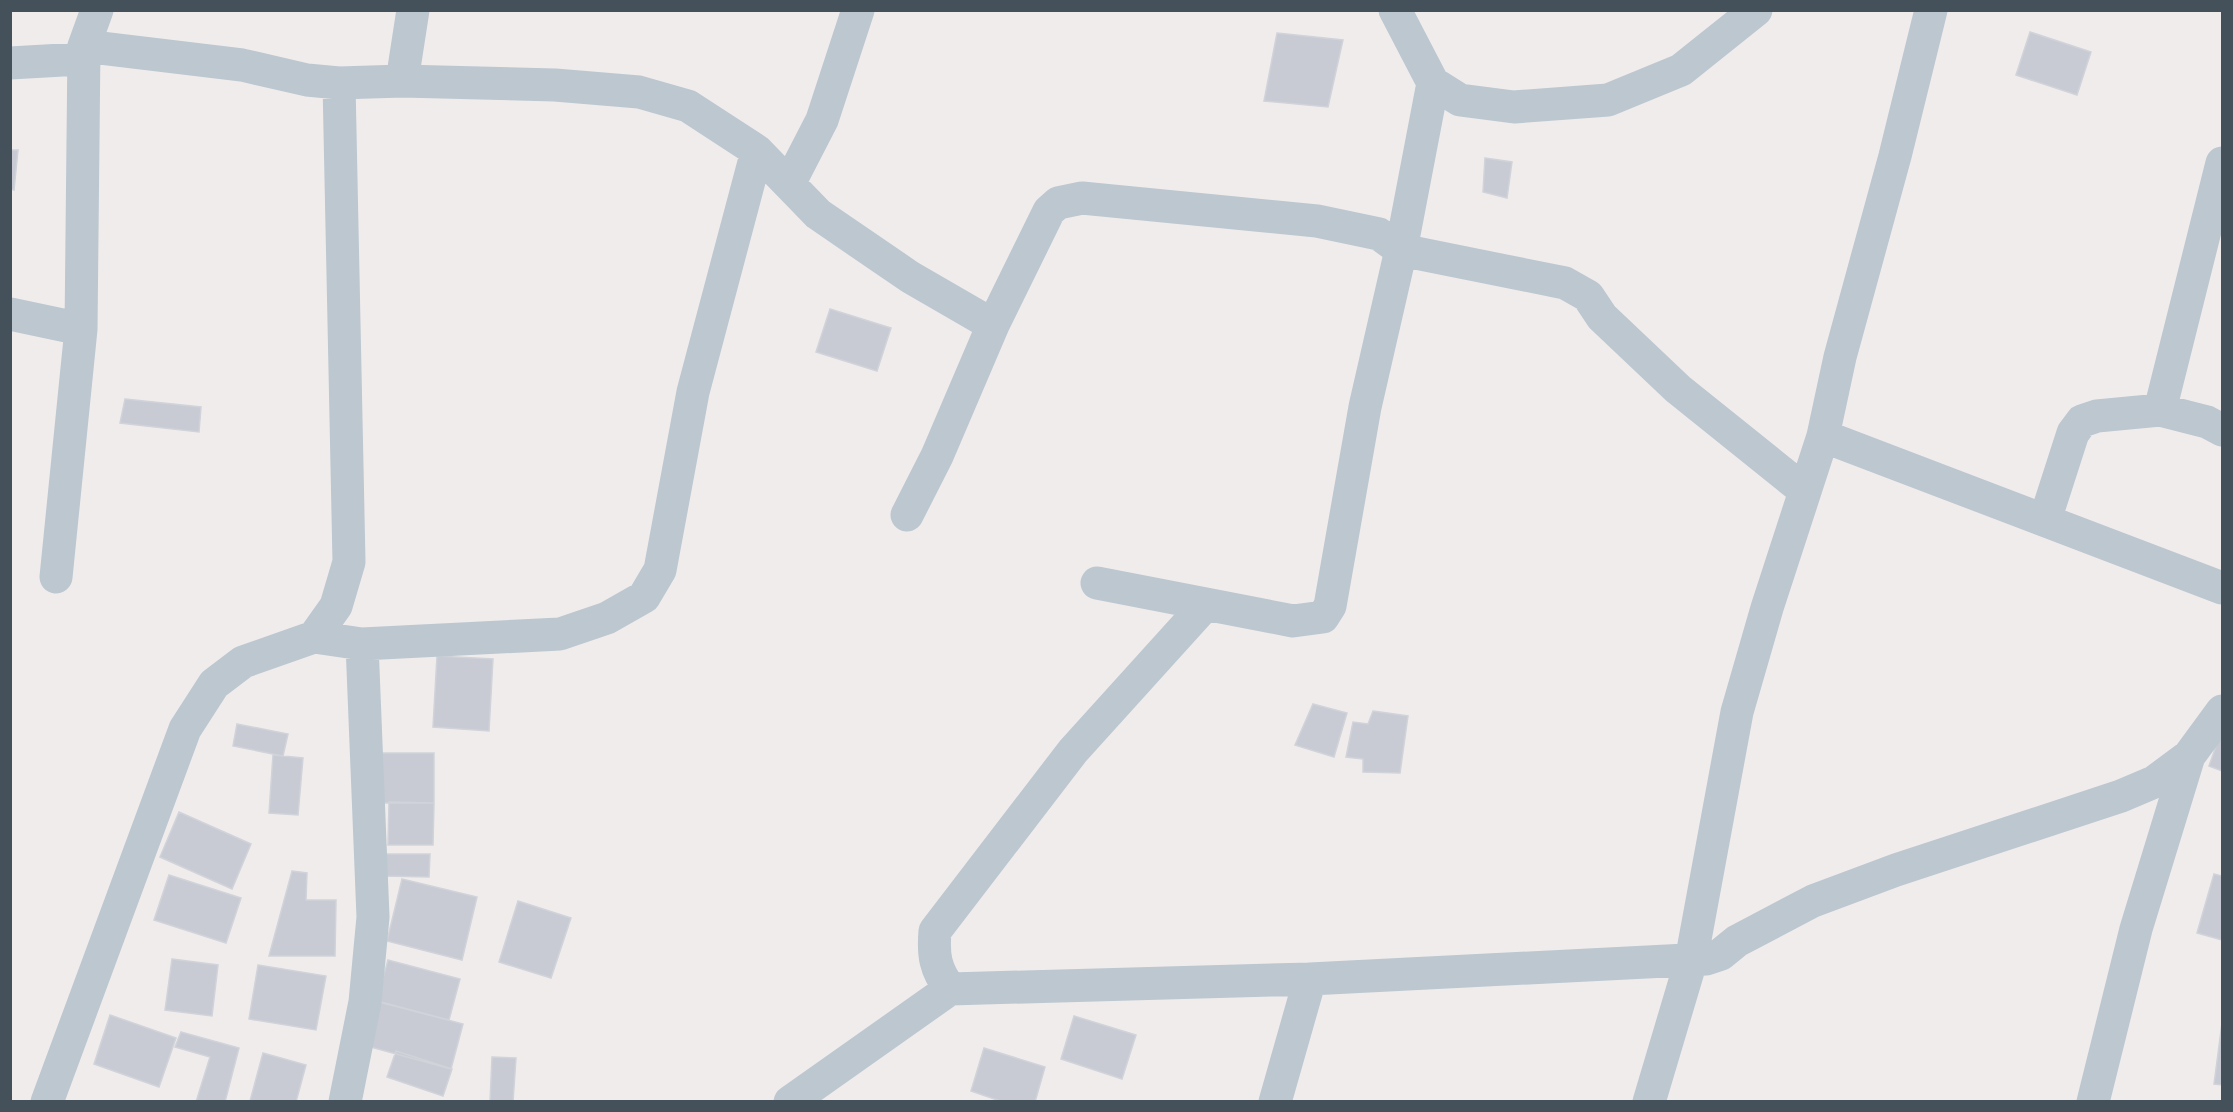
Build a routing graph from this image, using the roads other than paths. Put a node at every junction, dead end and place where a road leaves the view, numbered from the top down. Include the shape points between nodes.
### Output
1 (97, 10) edge
2 (413, 10) edge
3 (858, 10) edge
4 (1395, 10) edge
5 (1756, 10) edge
6 (1931, 10) edge
7 (84, 46) junction
8 (10, 63) edge
9 (402, 81) junction
10 (339, 83) junction
11 (1433, 83) junction
12 (757, 151) junction
13 (2223, 163) edge
14 (789, 184) junction
15 (1401, 250) junction
16 (10, 314) edge
17 (993, 325) junction
18 (81, 329) junction
19 (2160, 410) junction
20 (2223, 430) edge
21 (1823, 436) junction
22 (1805, 491) junction
23 (907, 515) dead end
24 (2045, 520) junction
25 (56, 577) dead end
26 (1097, 583) dead end
27 (2223, 588) edge
28 (1206, 604) junction
29 (314, 637) junction
30 (362, 644) junction
31 (2223, 711) edge
32 (2189, 756) junction
33 (1691, 961) junction
34 (1310, 979) junction
35 (950, 989) junction
36 (47, 1101) edge
37 (345, 1101) edge
38 (790, 1101) edge
39 (1275, 1101) edge
40 (1649, 1101) edge
41 (2093, 1101) edge

1 - 7 street
2 - 9 street
3 - 14 street via 822,120
4 - 11 street
5 - 11 street via 1681,70 1608,100 1514,107 1460,100
6 - 21 street
7 - 8 street via 80,59
7 - 10 street via 242,65
7 - 18 street
9 - 10 street
9 - 12 street via 555,85 639,92 688,106
10 - 29 street via 349,562 336,606
11 - 15 street
12 - 14 street
12 - 30 street via 693,392 660,570 644,597 607,618 560,634
13 - 19 street
14 - 17 street via 818,214 910,277
15 - 17 street via 1379,234 1317,221 1069,199 1049,211
15 - 22 street via 1566,283 1588,296 1602,317 1678,389
15 - 28 street via 1365,407 1329,606 1323,617 1293,621
16 - 18 street
17 - 23 street via 937,456
18 - 25 street
19 - 20 street
19 - 24 street via 2097,416 2082,422 2073,433
21 - 22 street
21 - 24 street
22 - 33 street via 1737,712
24 - 27 street
26 - 28 street
28 - 35 street via 1073,751 935,931 933,956
29 - 30 street
29 - 36 street via 243,662 214,684 184,729
30 - 37 street via 373,917 365,1002
31 - 32 street
32 - 33 street via 2154,782 2121,796 1834,893 1737,941 1720,954
32 - 41 street via 2136,929
33 - 34 street
33 - 40 street
34 - 35 street
34 - 39 street
35 - 38 street

